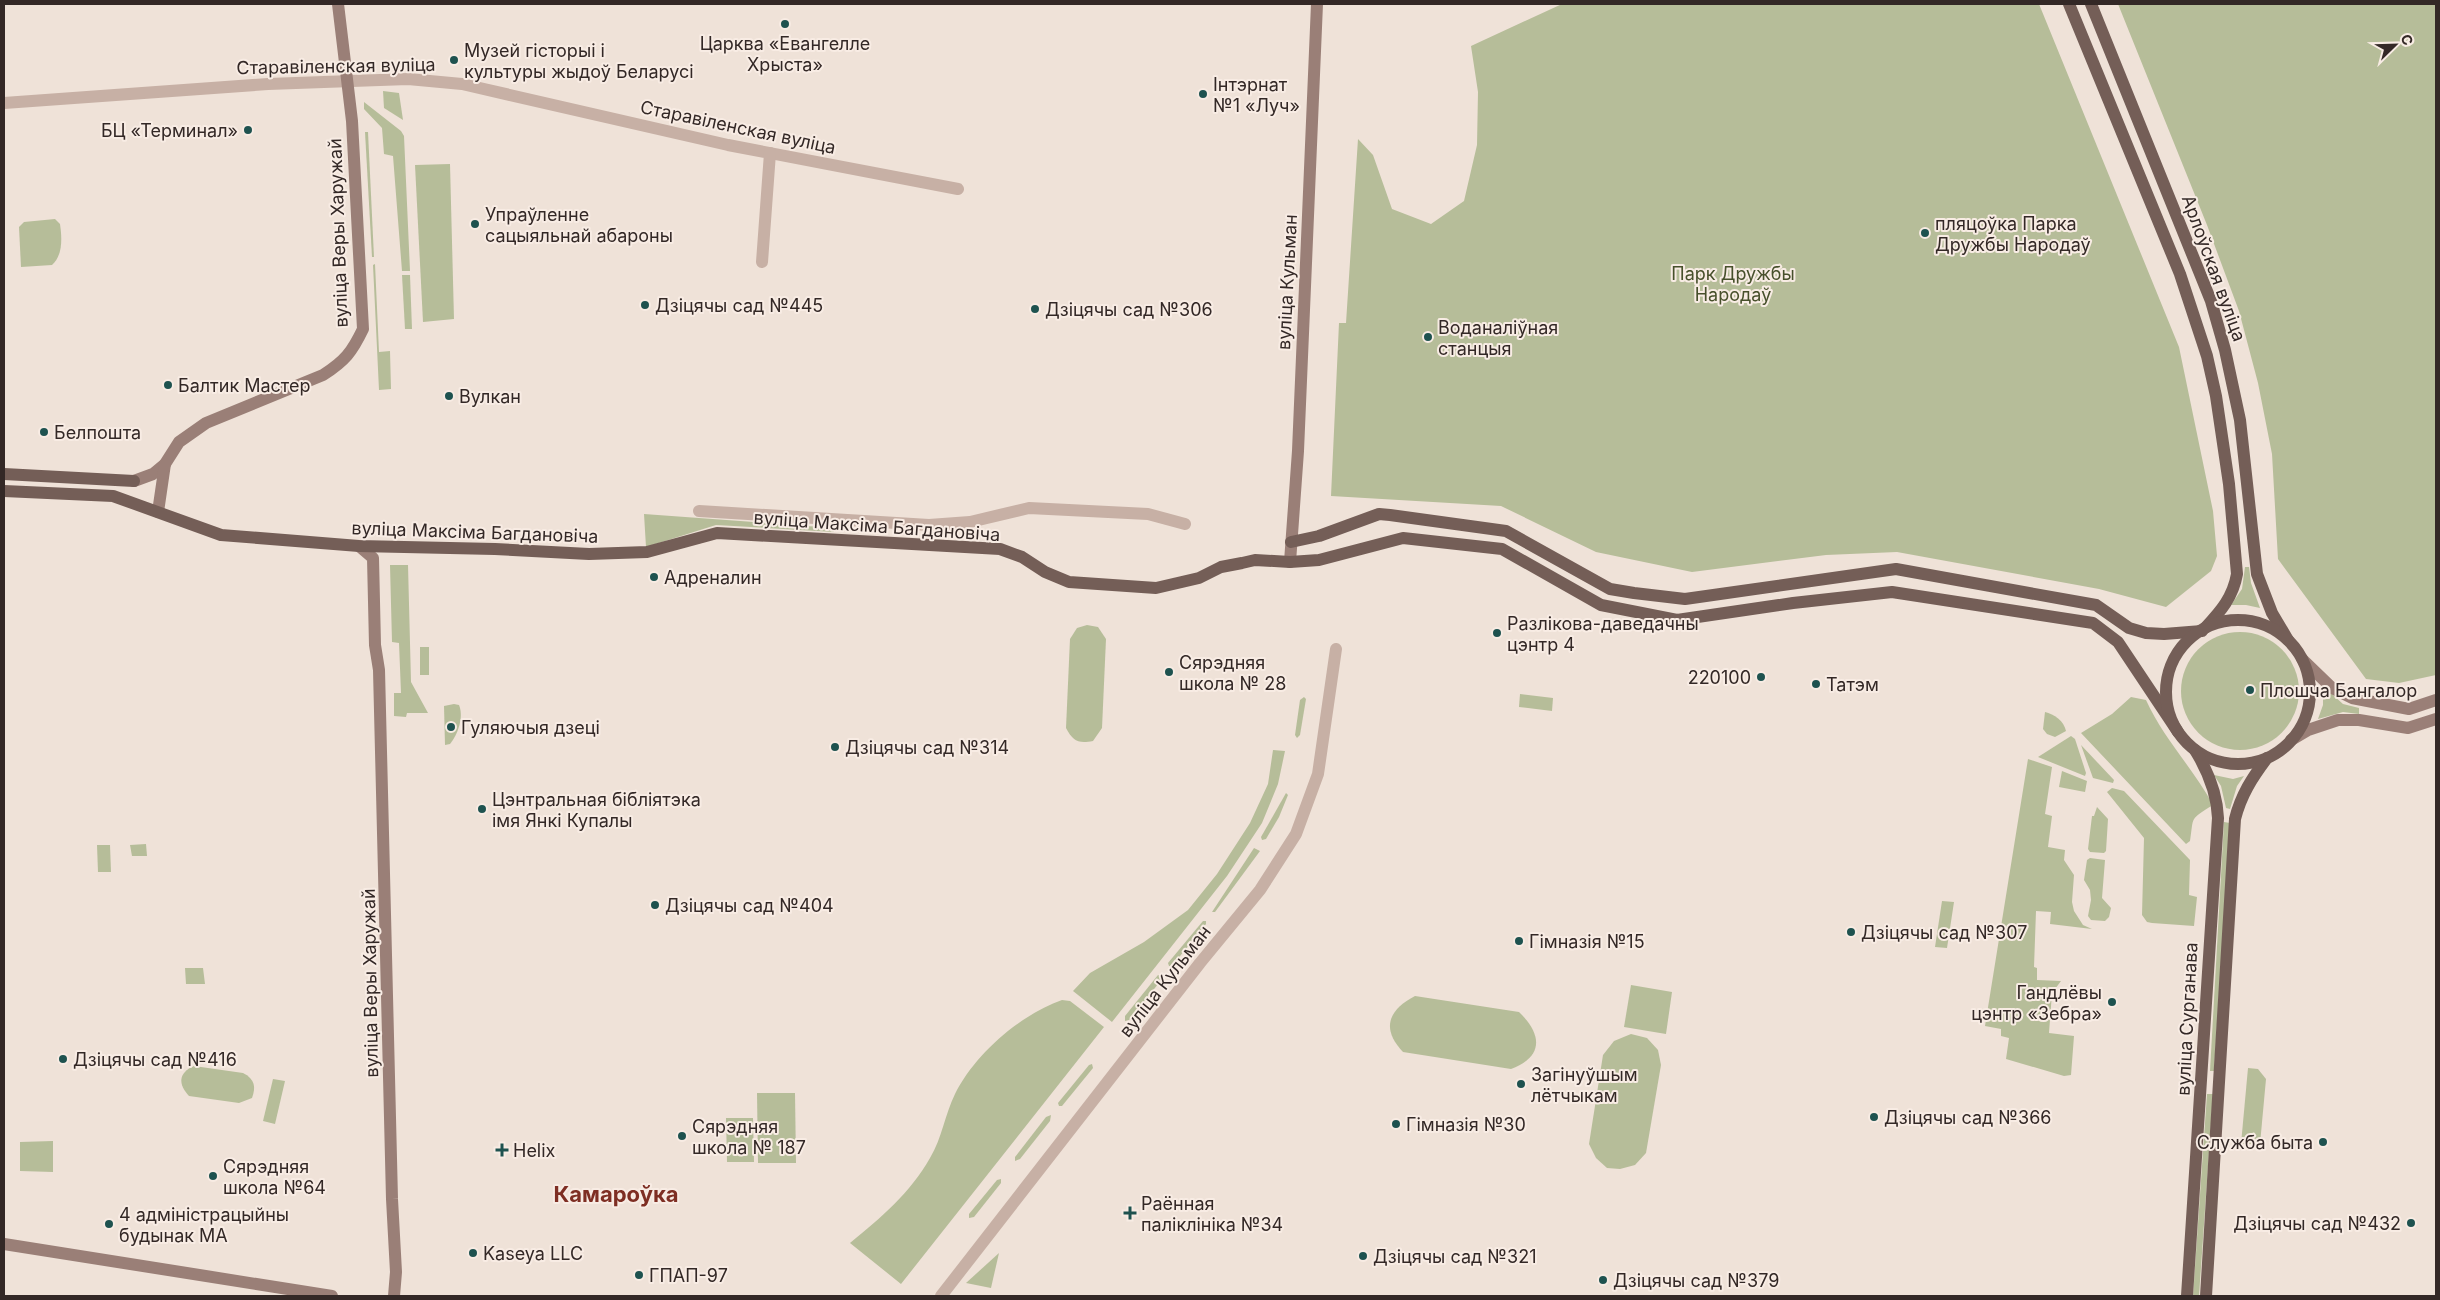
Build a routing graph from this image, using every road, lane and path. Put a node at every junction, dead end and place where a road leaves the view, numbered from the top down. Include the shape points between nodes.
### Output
1 (338, 4) edge
2 (1317, 4) edge
3 (2069, 4) edge
4 (2091, 4) edge
5 (348, 82) junction
6 (4, 103) edge
7 (770, 153) junction
8 (958, 189) dead end
9 (762, 262) dead end
10 (165, 464) junction
11 (4, 474) edge
12 (4, 491) edge
13 (698, 511) dead end
14 (158, 512) junction
15 (1185, 524) dead end
16 (1291, 542) junction
17 (359, 546) junction
18 (389, 547) junction
19 (1290, 562) junction
20 (2203, 629) junction
21 (2288, 640) junction
22 (1336, 649) dead end
23 (2302, 659) junction
24 (379, 670) junction
25 (2436, 700) edge
26 (2436, 718) edge
27 (2178, 732) junction
28 (2291, 740) junction
29 (2195, 750) junction
30 (2267, 758) junction
31 (4, 1244) edge
32 (332, 1296) edge
33 (394, 1296) edge
34 (941, 1296) edge
35 (2187, 1296) edge
36 (2206, 1296) edge

1 - 5 main road, вуліца Веры Харужай
2 - 16 main road, вуліца Кульман via 1298,451
3 - 20 main road, Арлоўская вуліца via 2180,274 2205,348 2216,396 2237,574 2225,606
4 - 21 main road, Арлоўская вуліца via 2211,301 2240,420 2257,574 2272,613
5 - 6 street, Старавіленская вуліца via 268,84
5 - 7 street, Старавіленская вуліца via 408,79 462,84
5 - 10 main road, вуліца Веры Харужай via 363,329 352,353 323,376 206,423 179,442
7 - 8 street, Старавіленская вуліца
7 - 9 street
10 - 11 main road, вуліца Веры Харужай via 153,474 134,481
10 - 14 main road
12 - 14 main road, вуліца Максіма Багдановіча via 113,496
13 - 15 street, вуліца Максіма Багдановіча via 947,525 1029,508 1148,514
14 - 17 main road, вуліца Максіма Багдановіча via 222,535
16 - 19 main road, вуліца Кульман
16 - 20 main road via 1320,536 1379,514 1390,515 1506,531 1610,589 1634,593 1685,599 1896,569 2096,605 2129,628 2146,633
17 - 18 main road, вуліца Максіма Багдановіча
17 - 24 main road, вуліца Веры Харужай via 373,558 375,646
18 - 19 main road, вуліца Максіма Багдановіча via 589,554 647,552 717,533 1000,549 1069,582 1156,588 1199,578 1221,567 1255,560
18 - 24 main road, вуліца Веры Харужай via 381,558 380,566
19 - 27 main road, вуліца Максіма Багдановіча via 1319,560 1403,538 1502,549 1601,605 1677,620 1892,592 2093,623 2118,642
20 - 21 main road via 2244,620 2271,628
20 - 27 main road via 2179,651 2169,672 2167,704
21 - 23 main road
22 - 34 street, вуліца Кульман via 1318,774 1303,819 1290,842 1260,890
23 - 25 main road via 2332,688 2352,698 2409,709
23 - 28 main road via 2307,673 2309,702 2302,724
24 - 33 main road, вуліца Веры Харужай via 396,1272
26 - 28 main road via 2408,728 2338,720 2308,730
27 - 29 main road
28 - 30 main road
29 - 30 main road via 2228,764
29 - 35 main road, вуліца Сурганава via 2218,802 2218,818
30 - 36 main road, вуліца Сурганава via 2248,784 2238,804 2235,820
31 - 32 main road

